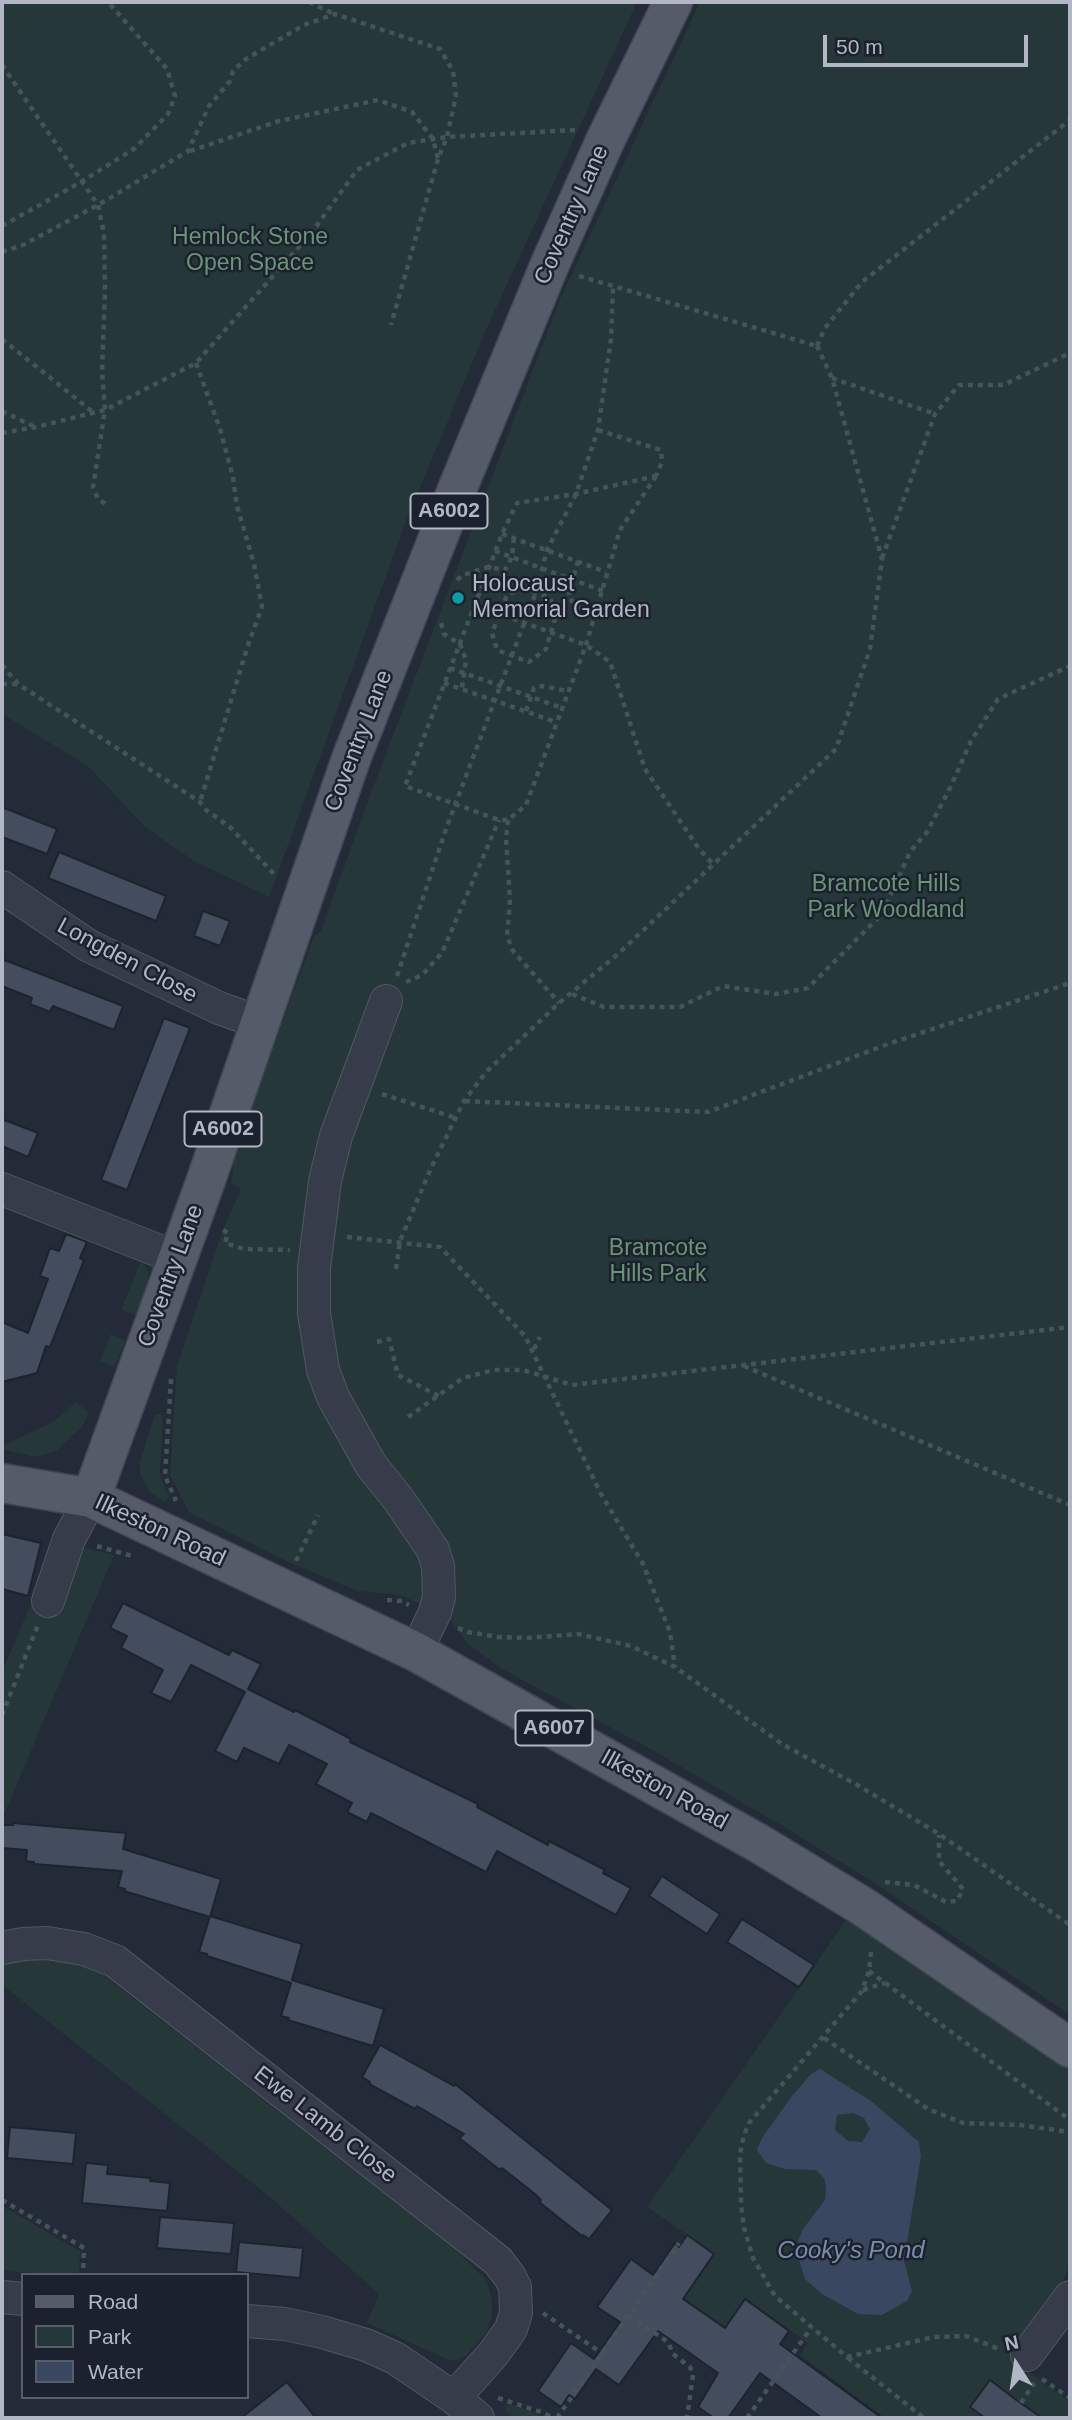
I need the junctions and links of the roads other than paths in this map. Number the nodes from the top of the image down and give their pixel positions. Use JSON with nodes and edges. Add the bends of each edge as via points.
{"nodes":[{"id":1,"x":673,"y":2,"type":"edge"},
{"id":2,"x":2,"y":887,"type":"edge"},
{"id":3,"x":389,"y":994,"type":"road end"},
{"id":4,"x":258,"y":1022,"type":"junction"},
{"id":5,"x":2,"y":1189,"type":"edge"},
{"id":6,"x":177,"y":1258,"type":"junction"},
{"id":7,"x":2,"y":1483,"type":"edge"},
{"id":8,"x":91,"y":1498,"type":"junction"},
{"id":9,"x":48,"y":1601,"type":"road end"},
{"id":10,"x":416,"y":1652,"type":"junction"},
{"id":11,"x":2,"y":1948,"type":"edge"},
{"id":12,"x":1070,"y":2048,"type":"edge"},
{"id":13,"x":2,"y":2297,"type":"edge"},
{"id":14,"x":1070,"y":2297,"type":"edge"},
{"id":15,"x":21,"y":2299,"type":"edge"},
{"id":16,"x":248,"y":2321,"type":"edge"},
{"id":17,"x":1018,"y":2354,"type":"road end"},
{"id":18,"x":457,"y":2393,"type":"junction"},
{"id":19,"x":478,"y":2418,"type":"edge"}],
"edges":[{"from":1,"to":4,"type":"main road","name":"Coventry Lane","number":"A6002","via":[[550,264],[356,746]]},
{"from":2,"to":4,"type":"street","name":"Longden Close","via":[[89,946]]},
{"from":3,"to":10,"type":"street","via":[[336,1136],[325,1181],[316,1243],[314,1313],[323,1370],[342,1415],[370,1465],[433,1550],[439,1597]]},
{"from":4,"to":6,"type":"main road","name":"Coventry Lane","number":"A6002"},
{"from":5,"to":6,"type":"street"},
{"from":6,"to":8,"type":"main road","name":"Coventry Lane","number":"A6002"},
{"from":7,"to":8,"type":"main road","name":"Ilkeston Road","number":"A6007"},
{"from":8,"to":9,"type":"street","via":[[69,1539]]},
{"from":8,"to":10,"type":"main road","name":"Ilkeston Road","number":"A6007"},
{"from":10,"to":12,"type":"main road","name":"Ilkeston Road","number":"A6007","via":[[869,1910]]},
{"from":11,"to":18,"type":"street","name":"Ewe Lamb Close","via":[[47,1943],[84,1949],[115,1961],[498,2261],[510,2277],[517,2301],[511,2329]]},
{"from":13,"to":15,"type":"street"},
{"from":14,"to":17,"type":"street"},
{"from":16,"to":18,"type":"street","via":[[285,2324],[366,2345]]},
{"from":18,"to":19,"type":"street"}]}
